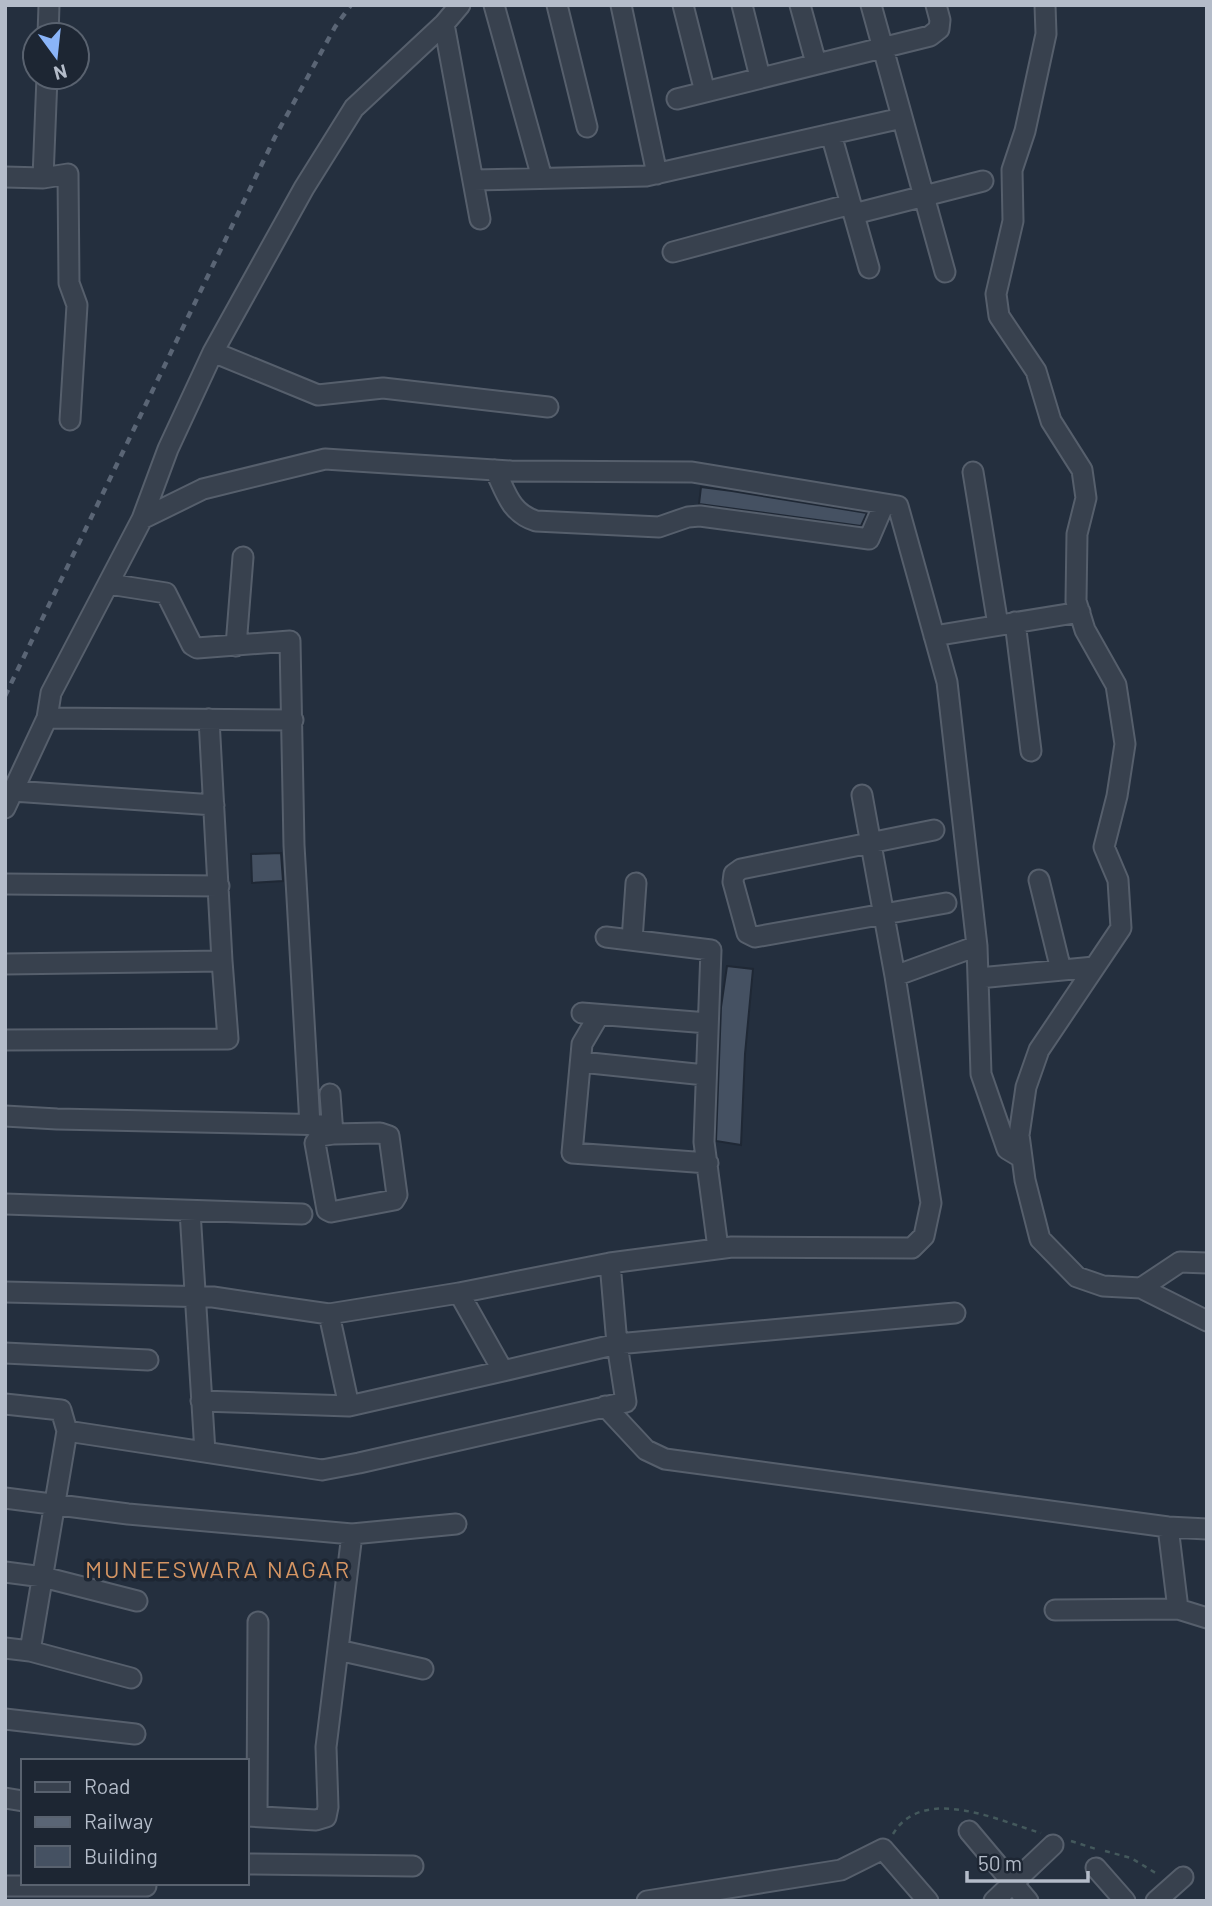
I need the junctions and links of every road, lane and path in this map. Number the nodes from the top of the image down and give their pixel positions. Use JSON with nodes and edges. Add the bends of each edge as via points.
{"nodes":[{"id":1,"x":460,"y":5,"type":"edge"},
{"id":2,"x":494,"y":5,"type":"edge"},
{"id":3,"x":557,"y":5,"type":"edge"},
{"id":4,"x":621,"y":5,"type":"edge"},
{"id":5,"x":683,"y":5,"type":"edge"},
{"id":6,"x":742,"y":5,"type":"edge"},
{"id":7,"x":800,"y":5,"type":"edge"},
{"id":8,"x":871,"y":5,"type":"edge"},
{"id":9,"x":936,"y":5,"type":"edge"},
{"id":10,"x":1045,"y":5,"type":"edge"},
{"id":11,"x":444,"y":24,"type":"junction"},
{"id":12,"x":882,"y":47,"type":"junction"},
{"id":13,"x":816,"y":64,"type":"junction"},
{"id":14,"x":760,"y":77,"type":"junction"},
{"id":15,"x":46,"y":91,"type":"edge"},
{"id":16,"x":705,"y":92,"type":"junction"},
{"id":17,"x":677,"y":99,"type":"dead end"},
{"id":18,"x":902,"y":118,"type":"junction"},
{"id":19,"x":587,"y":127,"type":"dead end"},
{"id":20,"x":831,"y":134,"type":"junction"},
{"id":21,"x":657,"y":174,"type":"junction"},
{"id":22,"x":5,"y":177,"type":"edge"},
{"id":23,"x":43,"y":178,"type":"junction"},
{"id":24,"x":542,"y":178,"type":"junction"},
{"id":25,"x":474,"y":180,"type":"junction"},
{"id":26,"x":983,"y":181,"type":"dead end"},
{"id":27,"x":924,"y":196,"type":"junction"},
{"id":28,"x":852,"y":209,"type":"junction"},
{"id":29,"x":480,"y":219,"type":"dead end"},
{"id":30,"x":673,"y":253,"type":"dead end"},
{"id":31,"x":869,"y":268,"type":"dead end"},
{"id":32,"x":945,"y":272,"type":"dead end"},
{"id":33,"x":213,"y":352,"type":"junction"},
{"id":34,"x":548,"y":407,"type":"dead end"},
{"id":35,"x":71,"y":420,"type":"dead end"},
{"id":36,"x":495,"y":470,"type":"junction"},
{"id":37,"x":973,"y":472,"type":"dead end"},
{"id":38,"x":884,"y":504,"type":"junction"},
{"id":39,"x":142,"y":519,"type":"junction"},
{"id":40,"x":243,"y":557,"type":"dead end"},
{"id":41,"x":109,"y":584,"type":"junction"},
{"id":42,"x":1080,"y":612,"type":"junction"},
{"id":43,"x":1007,"y":624,"type":"junction"},
{"id":44,"x":934,"y":636,"type":"junction"},
{"id":45,"x":236,"y":646,"type":"junction"},
{"id":46,"x":47,"y":718,"type":"junction"},
{"id":47,"x":209,"y":719,"type":"junction"},
{"id":48,"x":293,"y":720,"type":"junction"},
{"id":49,"x":1031,"y":751,"type":"dead end"},
{"id":50,"x":862,"y":795,"type":"dead end"},
{"id":51,"x":9,"y":800,"type":"edge"},
{"id":52,"x":214,"y":805,"type":"junction"},
{"id":53,"x":934,"y":830,"type":"dead end"},
{"id":54,"x":871,"y":843,"type":"junction"},
{"id":55,"x":1039,"y":880,"type":"dead end"},
{"id":56,"x":636,"y":883,"type":"dead end"},
{"id":57,"x":5,"y":884,"type":"edge"},
{"id":58,"x":219,"y":886,"type":"junction"},
{"id":59,"x":946,"y":902,"type":"dead end"},
{"id":60,"x":884,"y":915,"type":"junction"},
{"id":61,"x":606,"y":937,"type":"dead end"},
{"id":62,"x":632,"y":940,"type":"junction"},
{"id":63,"x":977,"y":946,"type":"junction"},
{"id":64,"x":222,"y":961,"type":"junction"},
{"id":65,"x":5,"y":964,"type":"edge"},
{"id":66,"x":1094,"y":967,"type":"junction"},
{"id":67,"x":1061,"y":970,"type":"junction"},
{"id":68,"x":895,"y":976,"type":"junction"},
{"id":69,"x":979,"y":978,"type":"junction"},
{"id":70,"x":708,"y":1023,"type":"junction"},
{"id":71,"x":5,"y":1040,"type":"edge"},
{"id":72,"x":582,"y":1062,"type":"junction"},
{"id":73,"x":705,"y":1075,"type":"junction"},
{"id":74,"x":330,"y":1094,"type":"dead end"},
{"id":75,"x":5,"y":1116,"type":"edge"},
{"id":76,"x":310,"y":1125,"type":"junction"},
{"id":77,"x":333,"y":1129,"type":"junction"},
{"id":78,"x":1022,"y":1158,"type":"junction"},
{"id":79,"x":708,"y":1163,"type":"junction"},
{"id":80,"x":5,"y":1204,"type":"edge"},
{"id":81,"x":190,"y":1211,"type":"junction"},
{"id":82,"x":302,"y":1214,"type":"dead end"},
{"id":83,"x":718,"y":1248,"type":"junction"},
{"id":84,"x":1207,"y":1263,"type":"edge"},
{"id":85,"x":610,"y":1264,"type":"junction"},
{"id":86,"x":1141,"y":1288,"type":"junction"},
{"id":87,"x":5,"y":1292,"type":"edge"},
{"id":88,"x":459,"y":1293,"type":"junction"},
{"id":89,"x":195,"y":1296,"type":"junction"},
{"id":90,"x":955,"y":1313,"type":"dead end"},
{"id":91,"x":329,"y":1314,"type":"junction"},
{"id":92,"x":1207,"y":1321,"type":"edge"},
{"id":93,"x":617,"y":1344,"type":"junction"},
{"id":94,"x":5,"y":1353,"type":"edge"},
{"id":95,"x":148,"y":1360,"type":"dead end"},
{"id":96,"x":503,"y":1371,"type":"junction"},
{"id":97,"x":201,"y":1401,"type":"junction"},
{"id":98,"x":5,"y":1404,"type":"edge"},
{"id":99,"x":349,"y":1406,"type":"junction"},
{"id":100,"x":605,"y":1406,"type":"junction"},
{"id":101,"x":68,"y":1431,"type":"junction"},
{"id":102,"x":205,"y":1452,"type":"junction"},
{"id":103,"x":5,"y":1498,"type":"edge"},
{"id":104,"x":55,"y":1505,"type":"junction"},
{"id":105,"x":456,"y":1524,"type":"dead end"},
{"id":106,"x":1168,"y":1527,"type":"junction"},
{"id":107,"x":1207,"y":1529,"type":"edge"},
{"id":108,"x":352,"y":1534,"type":"junction"},
{"id":109,"x":5,"y":1572,"type":"edge"},
{"id":110,"x":43,"y":1577,"type":"junction"},
{"id":111,"x":137,"y":1601,"type":"dead end"},
{"id":112,"x":1178,"y":1609,"type":"junction"},
{"id":113,"x":1055,"y":1610,"type":"dead end"},
{"id":114,"x":1207,"y":1618,"type":"edge"},
{"id":115,"x":258,"y":1622,"type":"dead end"},
{"id":116,"x":5,"y":1648,"type":"edge"},
{"id":117,"x":338,"y":1650,"type":"junction"},
{"id":118,"x":30,"y":1651,"type":"junction"},
{"id":119,"x":423,"y":1669,"type":"dead end"},
{"id":120,"x":131,"y":1678,"type":"dead end"},
{"id":121,"x":5,"y":1719,"type":"edge"},
{"id":122,"x":135,"y":1734,"type":"dead end"},
{"id":123,"x":252,"y":1816,"type":"edge"},
{"id":124,"x":969,"y":1831,"type":"dead end"},
{"id":125,"x":1057,"y":1840,"type":"junction"},
{"id":126,"x":883,"y":1849,"type":"junction"},
{"id":127,"x":248,"y":1864,"type":"edge"},
{"id":128,"x":413,"y":1866,"type":"dead end"},
{"id":129,"x":1096,"y":1868,"type":"dead end"},
{"id":130,"x":1184,"y":1877,"type":"joint"},
{"id":131,"x":1013,"y":1883,"type":"junction"},
{"id":132,"x":5,"y":1886,"type":"edge"},
{"id":133,"x":146,"y":1886,"type":"dead end"},
{"id":134,"x":647,"y":1901,"type":"edge"},
{"id":135,"x":928,"y":1901,"type":"edge"},
{"id":136,"x":994,"y":1901,"type":"edge"},
{"id":137,"x":1028,"y":1901,"type":"edge"},
{"id":138,"x":1125,"y":1901,"type":"edge"},
{"id":139,"x":1156,"y":1901,"type":"edge"}],
"edges":[{"from":1,"to":11,"type":"street"},
{"from":2,"to":24,"type":"street"},
{"from":3,"to":19,"type":"street"},
{"from":4,"to":21,"type":"street"},
{"from":5,"to":16,"type":"street"},
{"from":6,"to":14,"type":"street"},
{"from":7,"to":13,"type":"street"},
{"from":8,"to":12,"type":"street"},
{"from":9,"to":12,"type":"street","via":[[940,20],[936,33]]},
{"from":10,"to":42,"type":"street","via":[[1046,34],[1012,170],[1013,221],[996,294],[999,316],[1035,371],[1051,421],[1082,470],[1086,498],[1077,534],[1076,601]]},
{"from":11,"to":25,"type":"street"},
{"from":11,"to":33,"type":"street","via":[[354,108]]},
{"from":12,"to":13,"type":"street"},
{"from":12,"to":18,"type":"street"},
{"from":13,"to":14,"type":"street"},
{"from":14,"to":16,"type":"street"},
{"from":15,"to":23,"type":"street"},
{"from":16,"to":17,"type":"street"},
{"from":18,"to":20,"type":"street"},
{"from":18,"to":27,"type":"street"},
{"from":20,"to":21,"type":"street"},
{"from":20,"to":28,"type":"street"},
{"from":21,"to":24,"type":"street"},
{"from":22,"to":23,"type":"street"},
{"from":23,"to":35,"type":"street","via":[[68,174],[69,283],[77,305]]},
{"from":24,"to":25,"type":"street"},
{"from":25,"to":29,"type":"street"},
{"from":26,"to":27,"type":"street"},
{"from":27,"to":28,"type":"street"},
{"from":27,"to":32,"type":"street"},
{"from":28,"to":30,"type":"street"},
{"from":28,"to":31,"type":"street"},
{"from":33,"to":34,"type":"street","via":[[318,395],[383,388]]},
{"from":33,"to":39,"type":"street"},
{"from":36,"to":38,"type":"street","via":[[692,472]]},
{"from":36,"to":38,"type":"street","via":[[516,511],[536,521],[659,527],[694,516],[869,539]]},
{"from":36,"to":39,"type":"street","via":[[325,458],[202,489]]},
{"from":37,"to":43,"type":"street"},
{"from":38,"to":44,"type":"street","via":[[898,506]]},
{"from":39,"to":41,"type":"street"},
{"from":40,"to":45,"type":"street"},
{"from":41,"to":45,"type":"street","via":[[166,593],[197,648]]},
{"from":41,"to":46,"type":"street","via":[[51,693]]},
{"from":42,"to":43,"type":"street"},
{"from":42,"to":66,"type":"street","via":[[1116,685],[1125,744],[1104,847],[1118,880],[1121,928]]},
{"from":43,"to":44,"type":"street"},
{"from":43,"to":49,"type":"street"},
{"from":44,"to":63,"type":"street","via":[[947,682]]},
{"from":45,"to":48,"type":"street","via":[[290,641]]},
{"from":46,"to":47,"type":"street"},
{"from":46,"to":51,"type":"street"},
{"from":47,"to":48,"type":"street"},
{"from":47,"to":52,"type":"street"},
{"from":48,"to":76,"type":"street","via":[[294,845]]},
{"from":50,"to":54,"type":"street"},
{"from":51,"to":52,"type":"street"},
{"from":52,"to":58,"type":"street"},
{"from":53,"to":54,"type":"street"},
{"from":54,"to":60,"type":"street"},
{"from":54,"to":60,"type":"street","via":[[741,869],[733,882],[752,937]]},
{"from":55,"to":67,"type":"street"},
{"from":56,"to":62,"type":"street"},
{"from":57,"to":58,"type":"street"},
{"from":58,"to":64,"type":"street"},
{"from":59,"to":60,"type":"street"},
{"from":60,"to":68,"type":"street"},
{"from":61,"to":62,"type":"street"},
{"from":62,"to":70,"type":"street","via":[[711,950]]},
{"from":63,"to":68,"type":"street"},
{"from":63,"to":69,"type":"street"},
{"from":64,"to":65,"type":"street"},
{"from":64,"to":71,"type":"street","via":[[228,1039]]},
{"from":66,"to":67,"type":"street"},
{"from":66,"to":78,"type":"street","via":[[1039,1050],[1026,1087],[1019,1135]]},
{"from":67,"to":69,"type":"street"},
{"from":68,"to":83,"type":"street","via":[[931,1203],[924,1236],[912,1248]]},
{"from":69,"to":78,"type":"street","via":[[981,1073],[1007,1149]]},
{"from":70,"to":72,"type":"street","via":[[591,1014]]},
{"from":70,"to":73,"type":"street"},
{"from":72,"to":73,"type":"street"},
{"from":72,"to":79,"type":"street","via":[[572,1153]]},
{"from":73,"to":79,"type":"street"},
{"from":74,"to":77,"type":"street"},
{"from":75,"to":76,"type":"street"},
{"from":76,"to":77,"type":"street"},
{"from":77,"to":77,"type":"street","via":[[315,1143],[328,1211],[394,1200],[389,1136]]},
{"from":78,"to":86,"type":"street","via":[[1040,1239],[1077,1276],[1103,1286]]},
{"from":79,"to":83,"type":"street"},
{"from":80,"to":81,"type":"street"},
{"from":81,"to":82,"type":"street"},
{"from":81,"to":89,"type":"street"},
{"from":83,"to":85,"type":"street"},
{"from":84,"to":86,"type":"street","via":[[1180,1262]]},
{"from":85,"to":88,"type":"street"},
{"from":85,"to":93,"type":"street"},
{"from":86,"to":92,"type":"street"},
{"from":87,"to":89,"type":"street"},
{"from":88,"to":91,"type":"street"},
{"from":88,"to":96,"type":"street"},
{"from":89,"to":91,"type":"street"},
{"from":89,"to":97,"type":"street"},
{"from":90,"to":93,"type":"street"},
{"from":91,"to":99,"type":"street"},
{"from":93,"to":96,"type":"street"},
{"from":93,"to":100,"type":"street","via":[[625,1402]]},
{"from":94,"to":95,"type":"street"},
{"from":96,"to":99,"type":"street"},
{"from":97,"to":99,"type":"street"},
{"from":97,"to":102,"type":"street"},
{"from":98,"to":101,"type":"street","via":[[61,1410]]},
{"from":100,"to":102,"type":"street","via":[[322,1469]]},
{"from":100,"to":106,"type":"street","via":[[646,1450],[665,1459]]},
{"from":101,"to":102,"type":"street"},
{"from":101,"to":104,"type":"street"},
{"from":103,"to":104,"type":"street"},
{"from":104,"to":108,"type":"street"},
{"from":104,"to":110,"type":"street"},
{"from":105,"to":108,"type":"street"},
{"from":106,"to":107,"type":"street"},
{"from":106,"to":112,"type":"street"},
{"from":108,"to":117,"type":"street"},
{"from":109,"to":110,"type":"street"},
{"from":110,"to":111,"type":"street"},
{"from":110,"to":118,"type":"street"},
{"from":112,"to":113,"type":"street"},
{"from":112,"to":114,"type":"street"},
{"from":115,"to":123,"type":"street"},
{"from":116,"to":118,"type":"street"},
{"from":117,"to":119,"type":"street"},
{"from":117,"to":123,"type":"street","via":[[326,1747],[326,1817]]},
{"from":118,"to":120,"type":"street"},
{"from":121,"to":122,"type":"street"},
{"from":124,"to":131,"type":"street"},
{"from":125,"to":126,"type":"path","via":[[942,1807],[918,1812],[898,1825]]},
{"from":125,"to":130,"type":"path","via":[[1131,1858],[1163,1876]]},
{"from":125,"to":131,"type":"street"},
{"from":126,"to":134,"type":"street","via":[[841,1870]]},
{"from":126,"to":135,"type":"street"},
{"from":127,"to":128,"type":"street"},
{"from":129,"to":138,"type":"street"},
{"from":130,"to":139,"type":"street"},
{"from":131,"to":136,"type":"street"},
{"from":131,"to":137,"type":"street"},
{"from":132,"to":133,"type":"street"}]}
